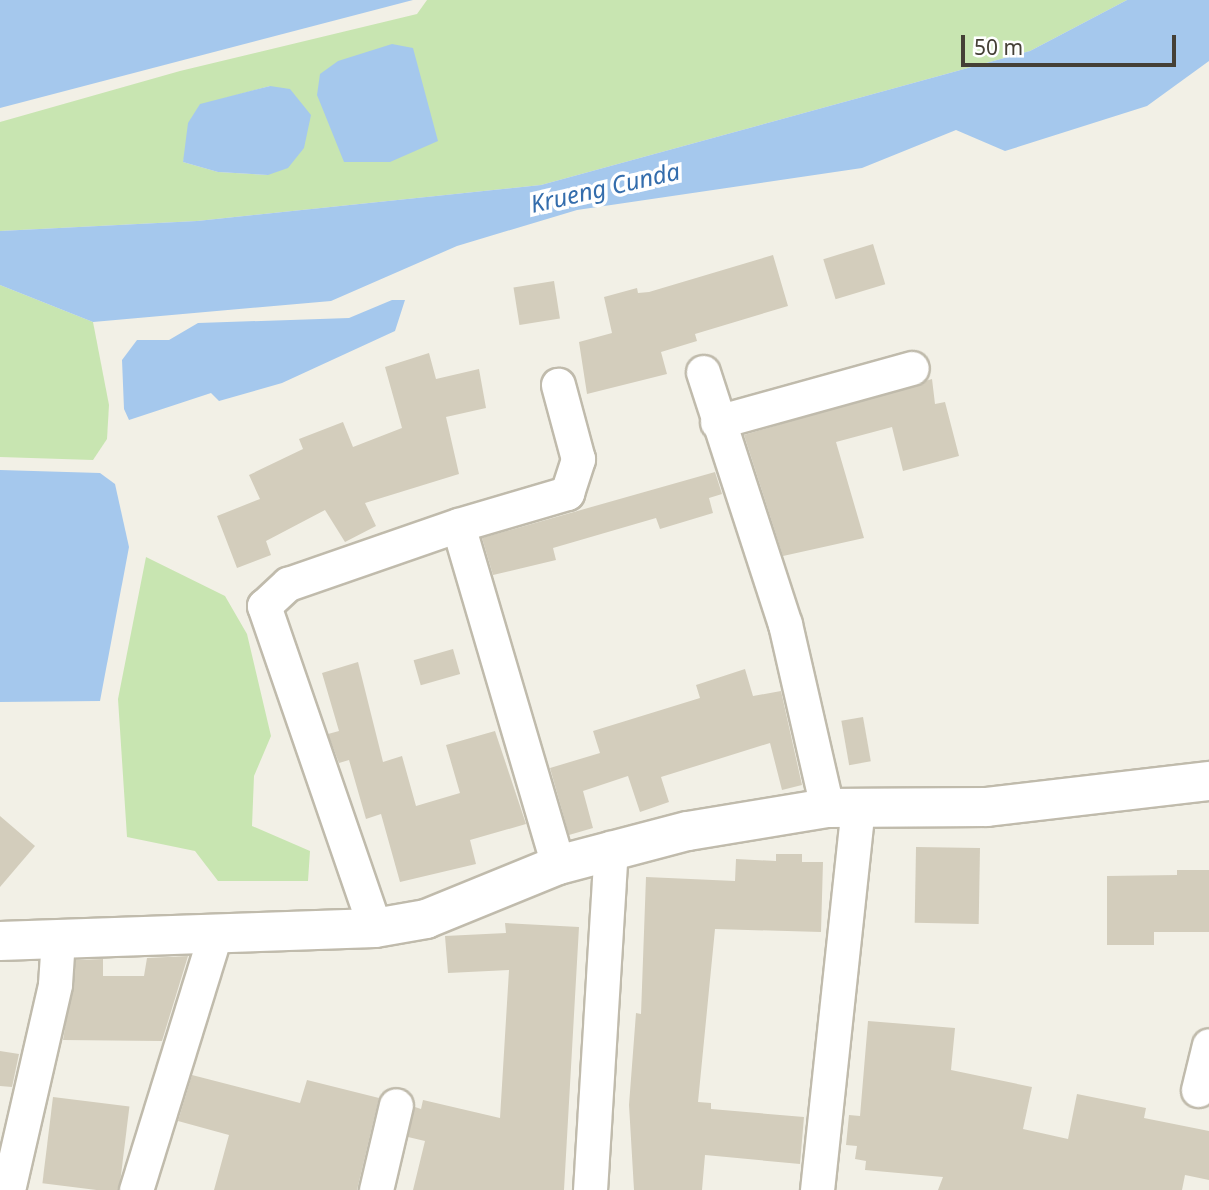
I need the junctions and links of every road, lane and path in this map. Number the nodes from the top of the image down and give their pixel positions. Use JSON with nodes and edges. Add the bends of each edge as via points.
{"nodes":[{"id":1,"x":912,"y":368,"type":"dead end"},
{"id":2,"x":703,"y":372,"type":"dead end"},
{"id":3,"x":558,"y":385,"type":"dead end"},
{"id":4,"x":717,"y":422,"type":"junction"},
{"id":5,"x":458,"y":526,"type":"junction"},
{"id":6,"x":1209,"y":781,"type":"edge"},
{"id":7,"x":842,"y":807,"type":"junction"},
{"id":8,"x":611,"y":848,"type":"junction"},
{"id":9,"x":558,"y":865,"type":"junction"},
{"id":10,"x":375,"y":928,"type":"junction"},
{"id":11,"x":215,"y":935,"type":"junction"},
{"id":12,"x":58,"y":939,"type":"junction"},
{"id":13,"x":0,"y":941,"type":"edge"},
{"id":14,"x":1209,"y":1045,"type":"edge"},
{"id":15,"x":1198,"y":1090,"type":"dead end"},
{"id":16,"x":396,"y":1105,"type":"dead end"},
{"id":17,"x":8,"y":1190,"type":"edge"},
{"id":18,"x":136,"y":1190,"type":"edge"},
{"id":19,"x":376,"y":1190,"type":"edge"},
{"id":20,"x":590,"y":1190,"type":"edge"},
{"id":21,"x":820,"y":1190,"type":"edge"}],
"edges":[{"from":1,"to":4,"type":"street"},
{"from":2,"to":4,"type":"street"},
{"from":3,"to":5,"type":"street","via":[[578,459],[566,492]]},
{"from":4,"to":7,"type":"street"},
{"from":5,"to":9,"type":"street"},
{"from":5,"to":10,"type":"street","via":[[288,584],[264,606]]},
{"from":6,"to":7,"type":"street","via":[[987,807]]},
{"from":7,"to":8,"type":"street"},
{"from":7,"to":21,"type":"street"},
{"from":8,"to":9,"type":"street"},
{"from":8,"to":20,"type":"street"},
{"from":9,"to":10,"type":"street","via":[[426,919]]},
{"from":10,"to":11,"type":"street"},
{"from":11,"to":12,"type":"street"},
{"from":11,"to":18,"type":"street"},
{"from":12,"to":13,"type":"street"},
{"from":12,"to":17,"type":"street","via":[[55,984]]},
{"from":14,"to":15,"type":"street"},
{"from":16,"to":19,"type":"street"}]}
